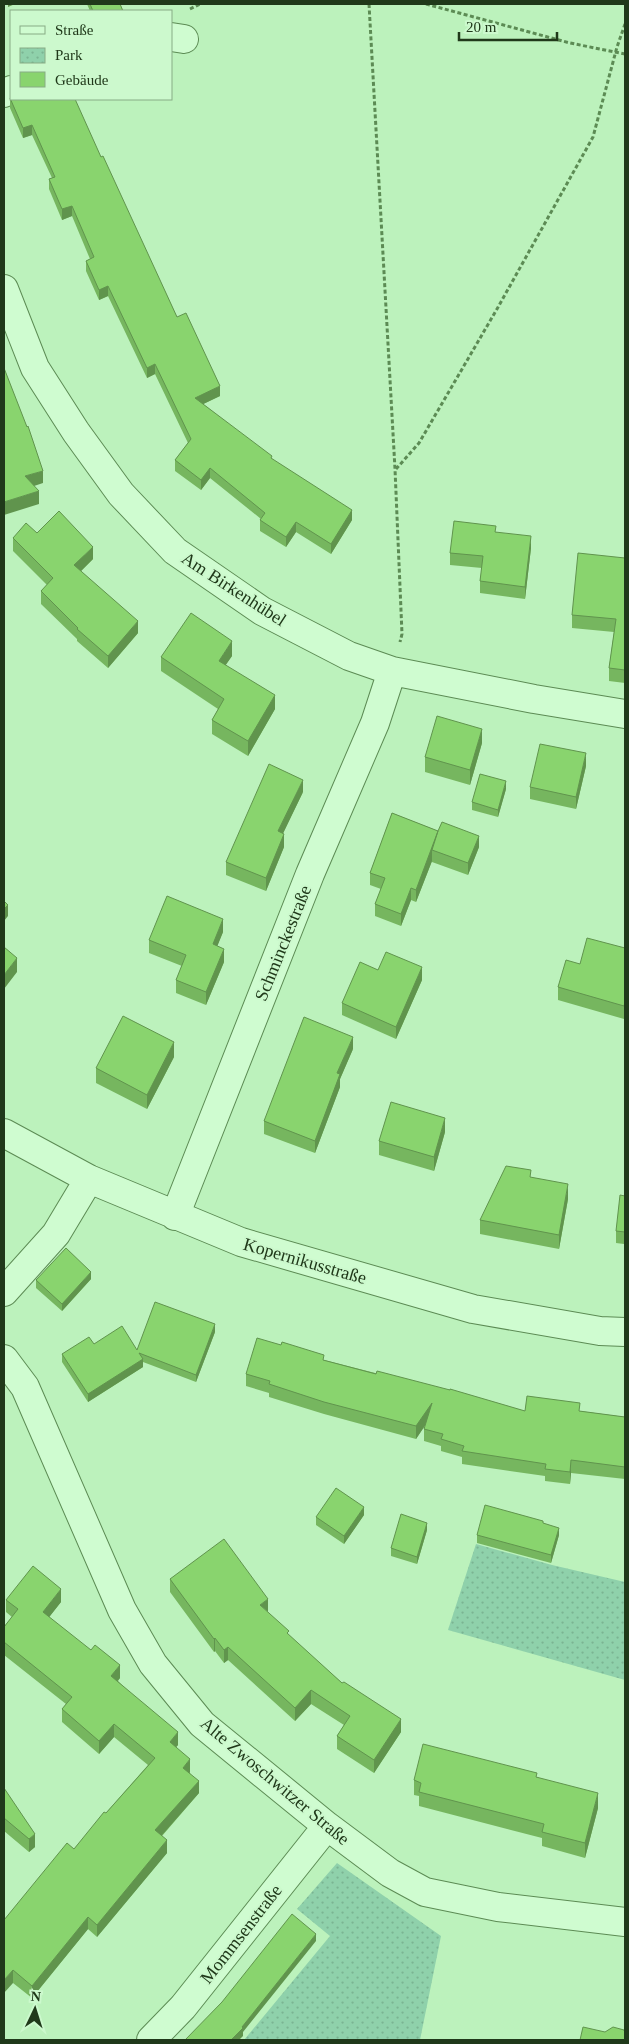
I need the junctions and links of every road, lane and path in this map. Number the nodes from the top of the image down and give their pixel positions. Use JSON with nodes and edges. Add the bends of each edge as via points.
{"nodes":[{"id":1,"x":369,"y":4,"type":"edge"},
{"id":2,"x":426,"y":4,"type":"edge"},
{"id":3,"x":625,"y":24,"type":"edge"},
{"id":4,"x":615,"y":52,"type":"junction"},
{"id":5,"x":625,"y":54,"type":"edge"},
{"id":6,"x":4,"y":289,"type":"edge"},
{"id":7,"x":395,"y":469,"type":"junction"},
{"id":8,"x":392,"y":671,"type":"junction"},
{"id":9,"x":625,"y":714,"type":"edge"},
{"id":10,"x":4,"y":1133,"type":"edge"},
{"id":11,"x":89,"y":1179,"type":"junction"},
{"id":12,"x":175,"y":1216,"type":"junction"},
{"id":13,"x":4,"y":1292,"type":"edge"},
{"id":14,"x":625,"y":1332,"type":"edge"},
{"id":15,"x":4,"y":1359,"type":"edge"},
{"id":16,"x":327,"y":1826,"type":"junction"},
{"id":17,"x":625,"y":1922,"type":"edge"},
{"id":18,"x":152,"y":2040,"type":"edge"}],
"edges":[{"from":1,"to":7,"type":"path"},
{"from":2,"to":4,"type":"path"},
{"from":3,"to":4,"type":"path"},
{"from":4,"to":5,"type":"path"},
{"from":4,"to":7,"type":"path","via":[[593,137],[424,435]]},
{"from":6,"to":8,"type":"street","name":"Am Birkenhübel","via":[[35,368],[76,432],[121,494],[175,550],[262,611],[349,656]]},
{"from":7,"to":8,"type":"path","via":[[402,634]]},
{"from":8,"to":9,"type":"street","name":"Am Birkenhübel"},
{"from":8,"to":12,"type":"street","name":"Schminckestraße","via":[[375,723],[310,874]]},
{"from":10,"to":11,"type":"street","name":"Kopernikusstraße"},
{"from":11,"to":12,"type":"street","name":"Kopernikusstraße"},
{"from":11,"to":13,"type":"street","via":[[56,1234]]},
{"from":12,"to":14,"type":"street","name":"Kopernikusstraße","via":[[241,1242],[473,1309],[600,1331]]},
{"from":15,"to":16,"type":"street","name":"Alte Zwoschwitzer Straße","via":[[25,1387],[122,1610],[153,1664],[202,1724]]},
{"from":16,"to":17,"type":"street","name":"Alte Zwoschwitzer Straße","via":[[390,1873],[425,1892],[498,1907]]},
{"from":16,"to":18,"type":"street","name":"Mommsenstraße","via":[[183,2007]]}]}
